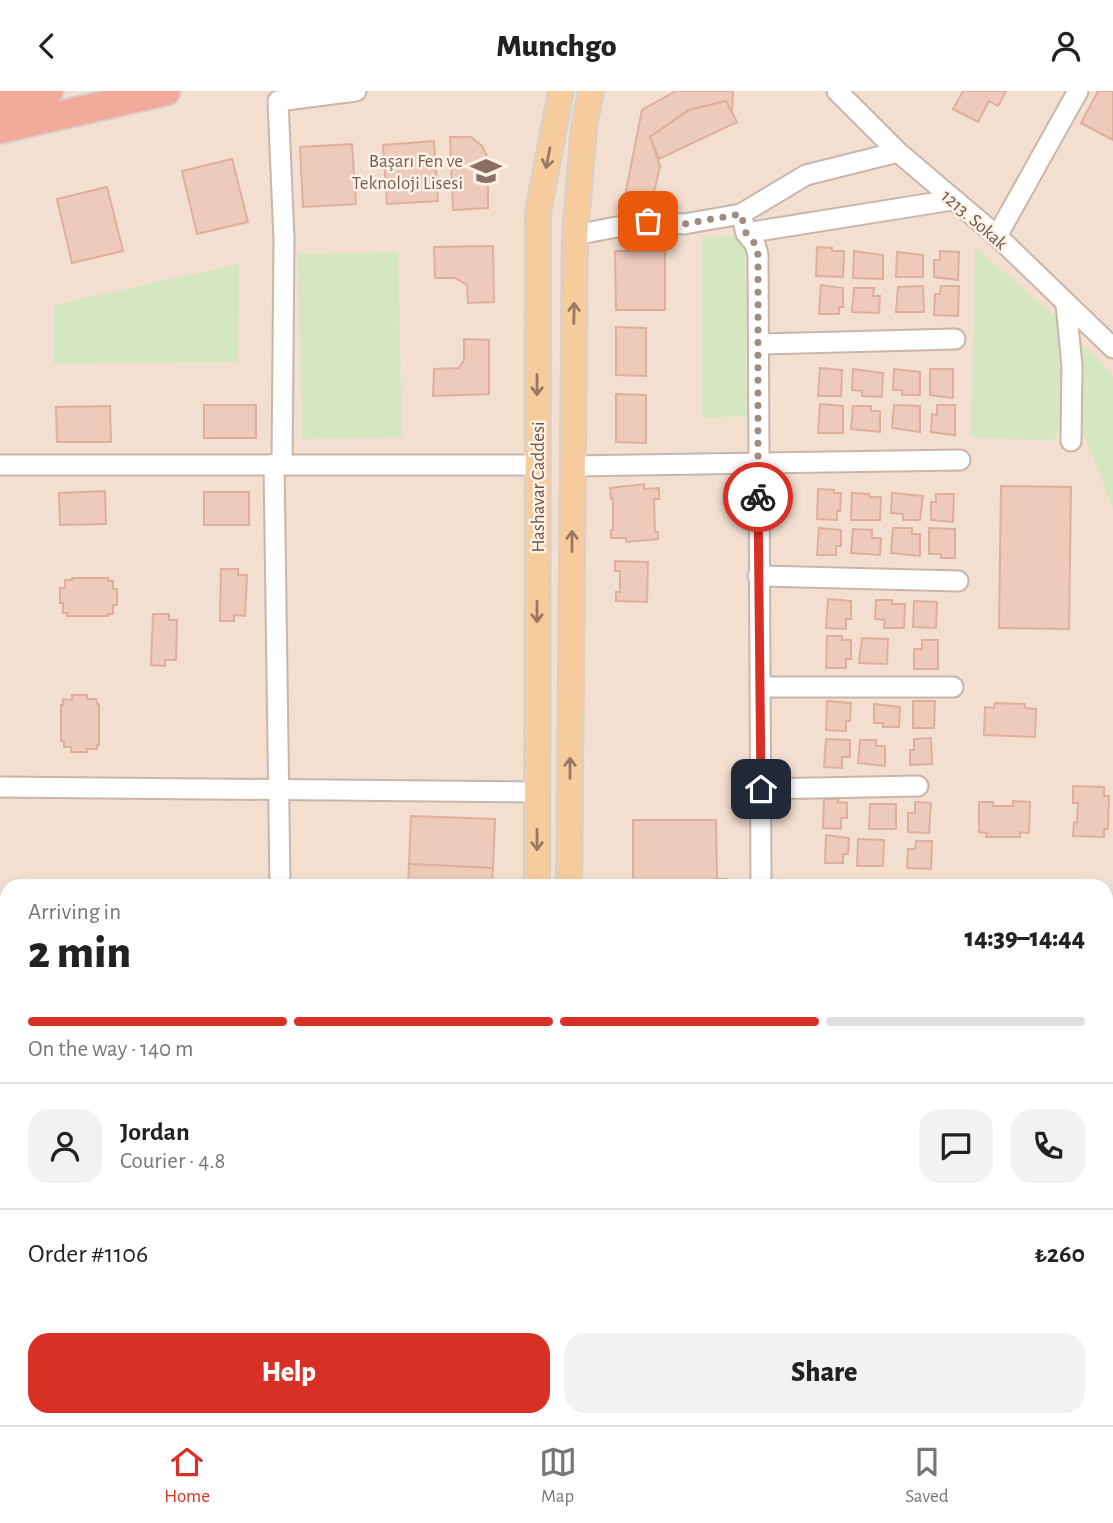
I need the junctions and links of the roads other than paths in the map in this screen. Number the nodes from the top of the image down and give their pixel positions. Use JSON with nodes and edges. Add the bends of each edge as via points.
{"nodes":[{"id":1,"x":49,"y":91,"type":"edge"},
{"id":2,"x":166,"y":91,"type":"edge"},
{"id":3,"x":356,"y":91,"type":"edge"},
{"id":4,"x":561,"y":91,"type":"edge"},
{"id":5,"x":591,"y":91,"type":"edge"},
{"id":6,"x":837,"y":91,"type":"edge"},
{"id":7,"x":1078,"y":91,"type":"edge"},
{"id":8,"x":0,"y":102,"type":"edge"},
{"id":9,"x":103,"y":106,"type":"junction"},
{"id":10,"x":0,"y":129,"type":"edge"},
{"id":11,"x":0,"y":145,"type":"edge"},
{"id":12,"x":898,"y":152,"type":"junction"},
{"id":13,"x":952,"y":200,"type":"junction"},
{"id":14,"x":744,"y":224,"type":"junction"},
{"id":15,"x":575,"y":235,"type":"junction"},
{"id":16,"x":997,"y":236,"type":"junction"},
{"id":17,"x":1066,"y":304,"type":"junction"},
{"id":18,"x":955,"y":339,"type":"dead end"},
{"id":19,"x":759,"y":344,"type":"junction"},
{"id":20,"x":1113,"y":348,"type":"edge"},
{"id":21,"x":1071,"y":442,"type":"dead end"},
{"id":22,"x":960,"y":460,"type":"dead end"},
{"id":23,"x":278,"y":464,"type":"junction"},
{"id":24,"x":758,"y":464,"type":"junction"},
{"id":25,"x":0,"y":465,"type":"edge"},
{"id":26,"x":537,"y":465,"type":"junction"},
{"id":27,"x":572,"y":466,"type":"junction"},
{"id":28,"x":758,"y":576,"type":"junction"},
{"id":29,"x":958,"y":581,"type":"dead end"},
{"id":30,"x":760,"y":687,"type":"junction"},
{"id":31,"x":953,"y":687,"type":"dead end"},
{"id":32,"x":918,"y":786,"type":"dead end"},
{"id":33,"x":0,"y":787,"type":"edge"},
{"id":34,"x":278,"y":789,"type":"junction"},
{"id":35,"x":761,"y":789,"type":"junction"},
{"id":36,"x":537,"y":792,"type":"junction"},
{"id":37,"x":280,"y":879,"type":"edge"},
{"id":38,"x":537,"y":879,"type":"edge"},
{"id":39,"x":569,"y":879,"type":"edge"},
{"id":40,"x":761,"y":879,"type":"edge"}],
"edges":[{"from":1,"to":8,"type":"highway"},
{"from":2,"to":9,"type":"highway"},
{"from":3,"to":23,"type":"street","via":[[278,101],[284,239]]},
{"from":4,"to":26,"type":"main road","name":"Hashavar Caddesi","one_way":true,"via":[[538,212]]},
{"from":5,"to":15,"type":"main road"},
{"from":6,"to":12,"type":"street","name":"1213. Sokak"},
{"from":7,"to":16,"type":"street"},
{"from":9,"to":10,"type":"highway"},
{"from":9,"to":11,"type":"highway","via":[[46,134]]},
{"from":12,"to":13,"type":"street","name":"1213. Sokak"},
{"from":12,"to":14,"type":"street","via":[[806,174]]},
{"from":13,"to":14,"type":"street"},
{"from":13,"to":16,"type":"street","name":"1213. Sokak"},
{"from":14,"to":15,"type":"street","via":[[648,221]]},
{"from":14,"to":19,"type":"street","via":[[758,255]]},
{"from":27,"to":15,"type":"main road","one_way":true},
{"from":16,"to":17,"type":"street","name":"1213. Sokak"},
{"from":17,"to":20,"type":"street","name":"1213. Sokak"},
{"from":17,"to":21,"type":"street","via":[[1072,366]]},
{"from":18,"to":19,"type":"street"},
{"from":19,"to":24,"type":"street"},
{"from":22,"to":24,"type":"street"},
{"from":23,"to":25,"type":"street"},
{"from":23,"to":26,"type":"street"},
{"from":23,"to":34,"type":"street"},
{"from":24,"to":27,"type":"street"},
{"from":24,"to":28,"type":"street"},
{"from":26,"to":36,"type":"main road","name":"Hashavar Caddesi","one_way":true},
{"from":39,"to":27,"type":"main road","one_way":true},
{"from":28,"to":29,"type":"street"},
{"from":28,"to":30,"type":"street"},
{"from":30,"to":31,"type":"street"},
{"from":30,"to":35,"type":"street"},
{"from":32,"to":35,"type":"street"},
{"from":33,"to":34,"type":"street"},
{"from":34,"to":36,"type":"street"},
{"from":34,"to":37,"type":"street"},
{"from":35,"to":40,"type":"street"},
{"from":36,"to":38,"type":"main road","name":"Hashavar Caddesi","one_way":true}]}
